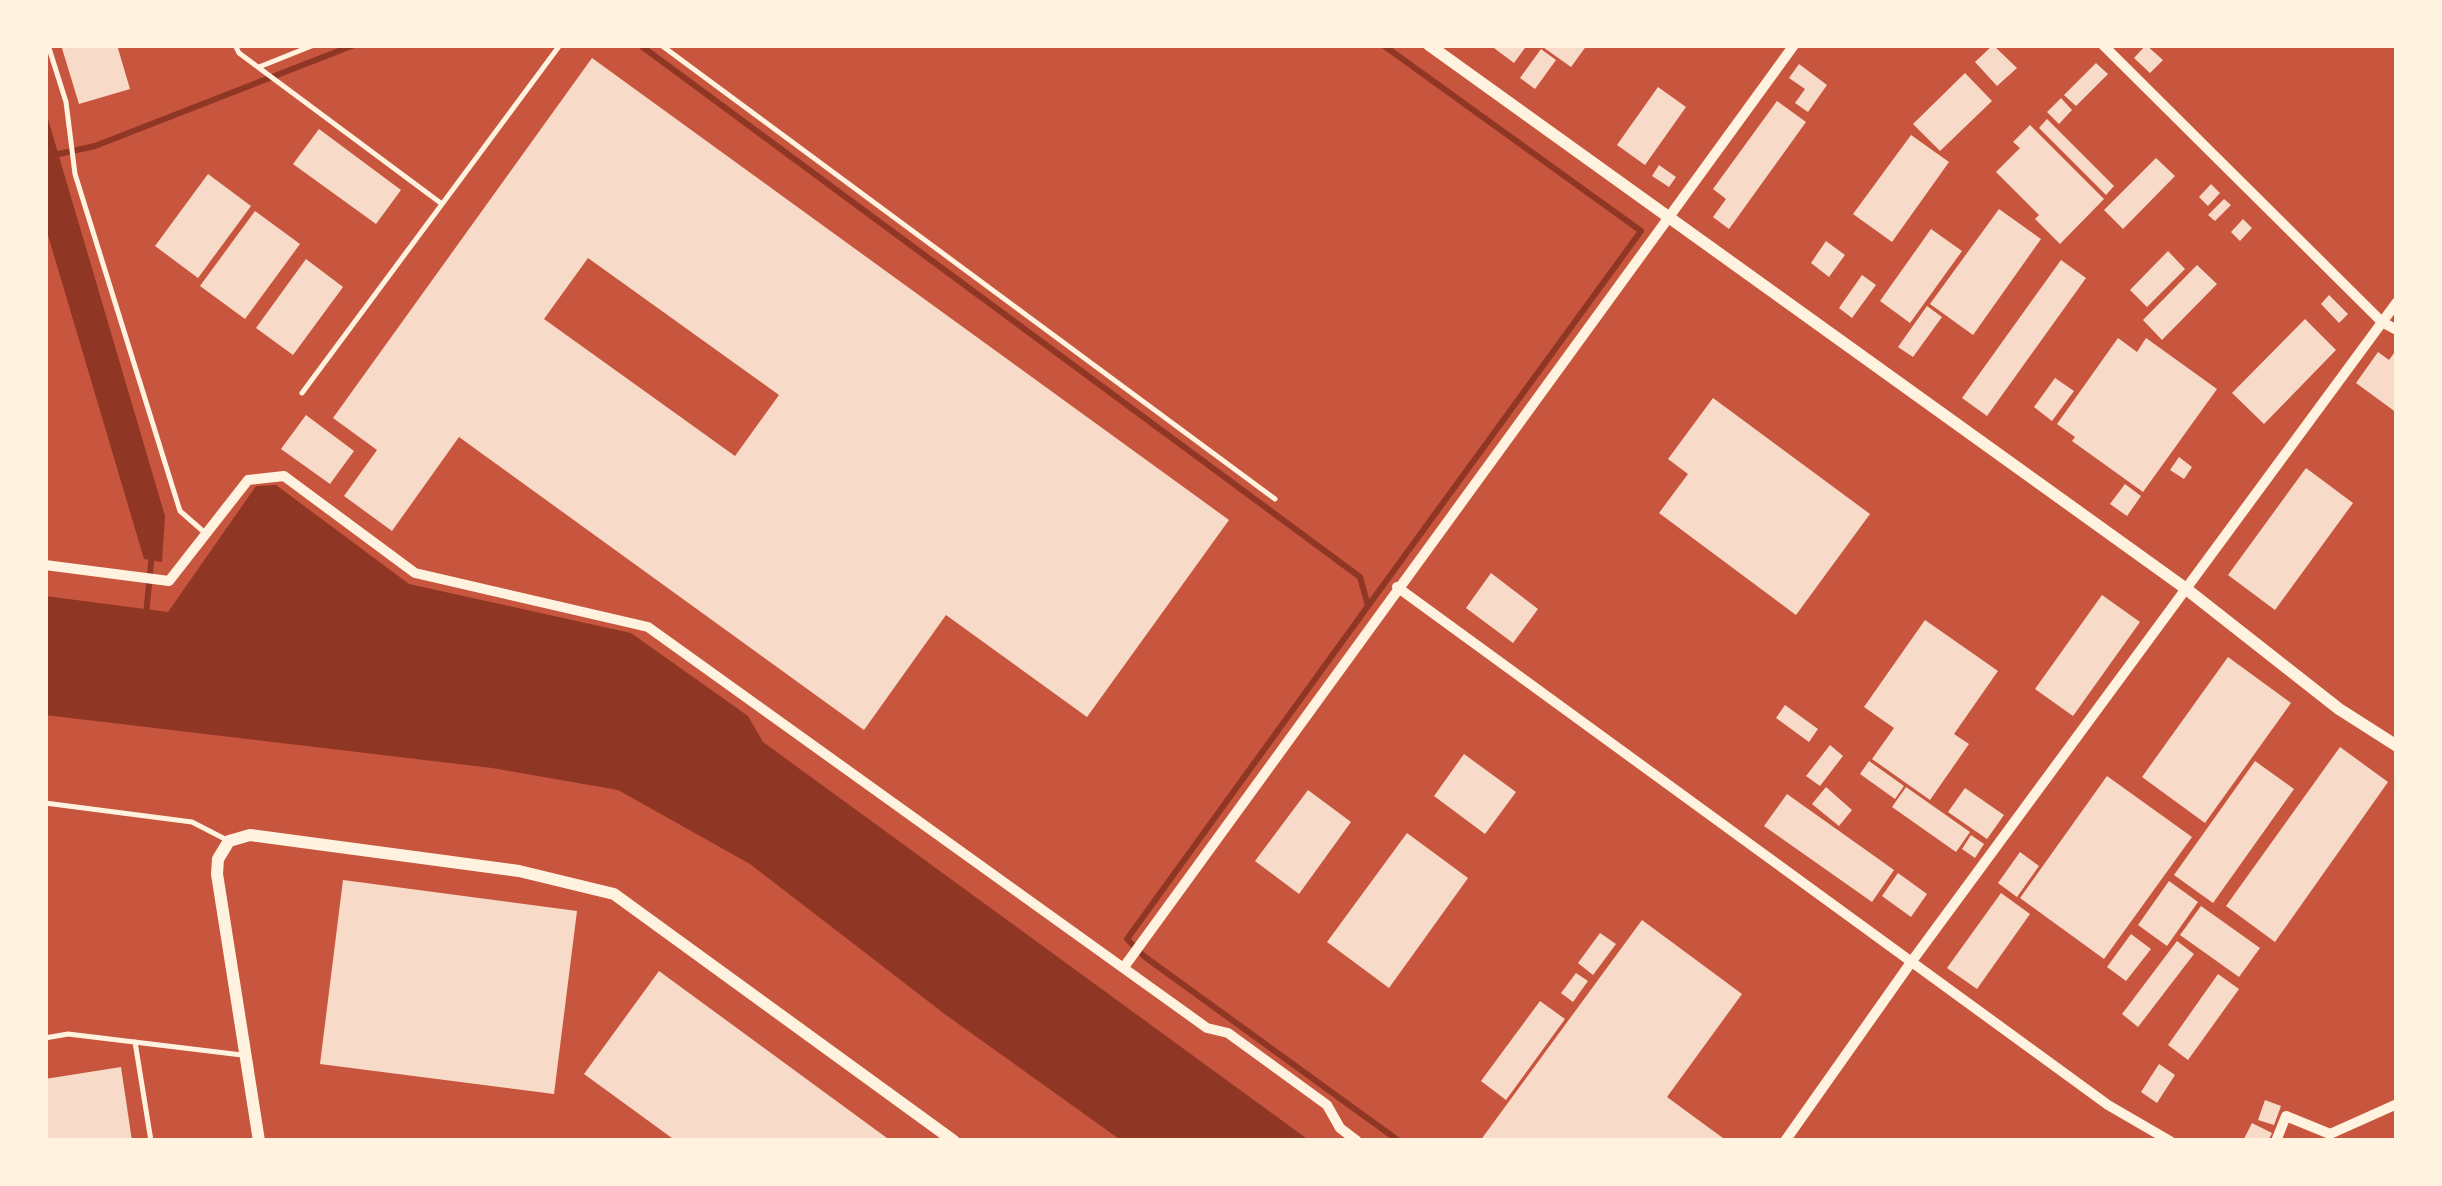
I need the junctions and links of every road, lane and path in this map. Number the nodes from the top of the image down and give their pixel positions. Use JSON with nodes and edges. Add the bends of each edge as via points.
{"nodes":[{"id":1,"x":48,"y":45,"type":"edge"},
{"id":2,"x":235,"y":45,"type":"edge"},
{"id":3,"x":314,"y":45,"type":"edge"},
{"id":4,"x":560,"y":45,"type":"edge"},
{"id":5,"x":661,"y":45,"type":"edge"},
{"id":6,"x":1429,"y":45,"type":"edge"},
{"id":7,"x":1794,"y":45,"type":"edge"},
{"id":8,"x":2103,"y":45,"type":"edge"},
{"id":9,"x":259,"y":67,"type":"junction"},
{"id":10,"x":442,"y":204,"type":"junction"},
{"id":11,"x":1670,"y":218,"type":"junction"},
{"id":12,"x":2397,"y":302,"type":"edge"},
{"id":13,"x":2382,"y":322,"type":"junction"},
{"id":14,"x":2397,"y":330,"type":"edge"},
{"id":15,"x":302,"y":393,"type":"dead end"},
{"id":16,"x":1274,"y":499,"type":"dead end"},
{"id":17,"x":206,"y":534,"type":"junction"},
{"id":18,"x":45,"y":565,"type":"edge"},
{"id":19,"x":1397,"y":587,"type":"junction"},
{"id":20,"x":2185,"y":588,"type":"junction"},
{"id":21,"x":2397,"y":746,"type":"edge"},
{"id":22,"x":45,"y":803,"type":"edge"},
{"id":23,"x":229,"y":841,"type":"junction"},
{"id":24,"x":1912,"y":961,"type":"junction"},
{"id":25,"x":1124,"y":968,"type":"junction"},
{"id":26,"x":45,"y":1038,"type":"edge"},
{"id":27,"x":135,"y":1042,"type":"junction"},
{"id":28,"x":245,"y":1055,"type":"junction"},
{"id":29,"x":2397,"y":1104,"type":"edge"},
{"id":30,"x":151,"y":1141,"type":"edge"},
{"id":31,"x":259,"y":1141,"type":"edge"},
{"id":32,"x":954,"y":1141,"type":"edge"},
{"id":33,"x":1357,"y":1141,"type":"edge"},
{"id":34,"x":1785,"y":1141,"type":"edge"},
{"id":35,"x":2170,"y":1141,"type":"edge"},
{"id":36,"x":2276,"y":1141,"type":"edge"}],
"edges":[{"from":1,"to":17,"type":"lane","via":[[66,102],[75,174],[180,511]]},
{"from":2,"to":9,"type":"lane"},
{"from":3,"to":9,"type":"lane"},
{"from":4,"to":10,"type":"lane"},
{"from":5,"to":16,"type":"lane"},
{"from":6,"to":11,"type":"street"},
{"from":7,"to":11,"type":"street"},
{"from":8,"to":13,"type":"street"},
{"from":9,"to":10,"type":"lane"},
{"from":10,"to":15,"type":"lane"},
{"from":11,"to":19,"type":"street"},
{"from":11,"to":20,"type":"street"},
{"from":12,"to":13,"type":"street"},
{"from":13,"to":14,"type":"street"},
{"from":13,"to":20,"type":"street"},
{"from":17,"to":18,"type":"street","via":[[169,581]]},
{"from":17,"to":25,"type":"street","via":[[248,480],[284,476],[415,574],[648,627]]},
{"from":19,"to":24,"type":"street"},
{"from":19,"to":25,"type":"street"},
{"from":20,"to":21,"type":"street"},
{"from":20,"to":24,"type":"street"},
{"from":22,"to":23,"type":"lane","via":[[192,822]]},
{"from":23,"to":28,"type":"street","via":[[217,874]]},
{"from":23,"to":32,"type":"street","via":[[250,834],[519,871],[614,894]]},
{"from":24,"to":34,"type":"street"},
{"from":24,"to":35,"type":"street","via":[[2108,1106]]},
{"from":25,"to":33,"type":"street","via":[[1327,1105]]},
{"from":26,"to":27,"type":"lane","via":[[68,1034]]},
{"from":27,"to":28,"type":"lane"},
{"from":27,"to":30,"type":"lane"},
{"from":28,"to":31,"type":"street"},
{"from":29,"to":36,"type":"street","via":[[2330,1134],[2286,1116]]}]}
